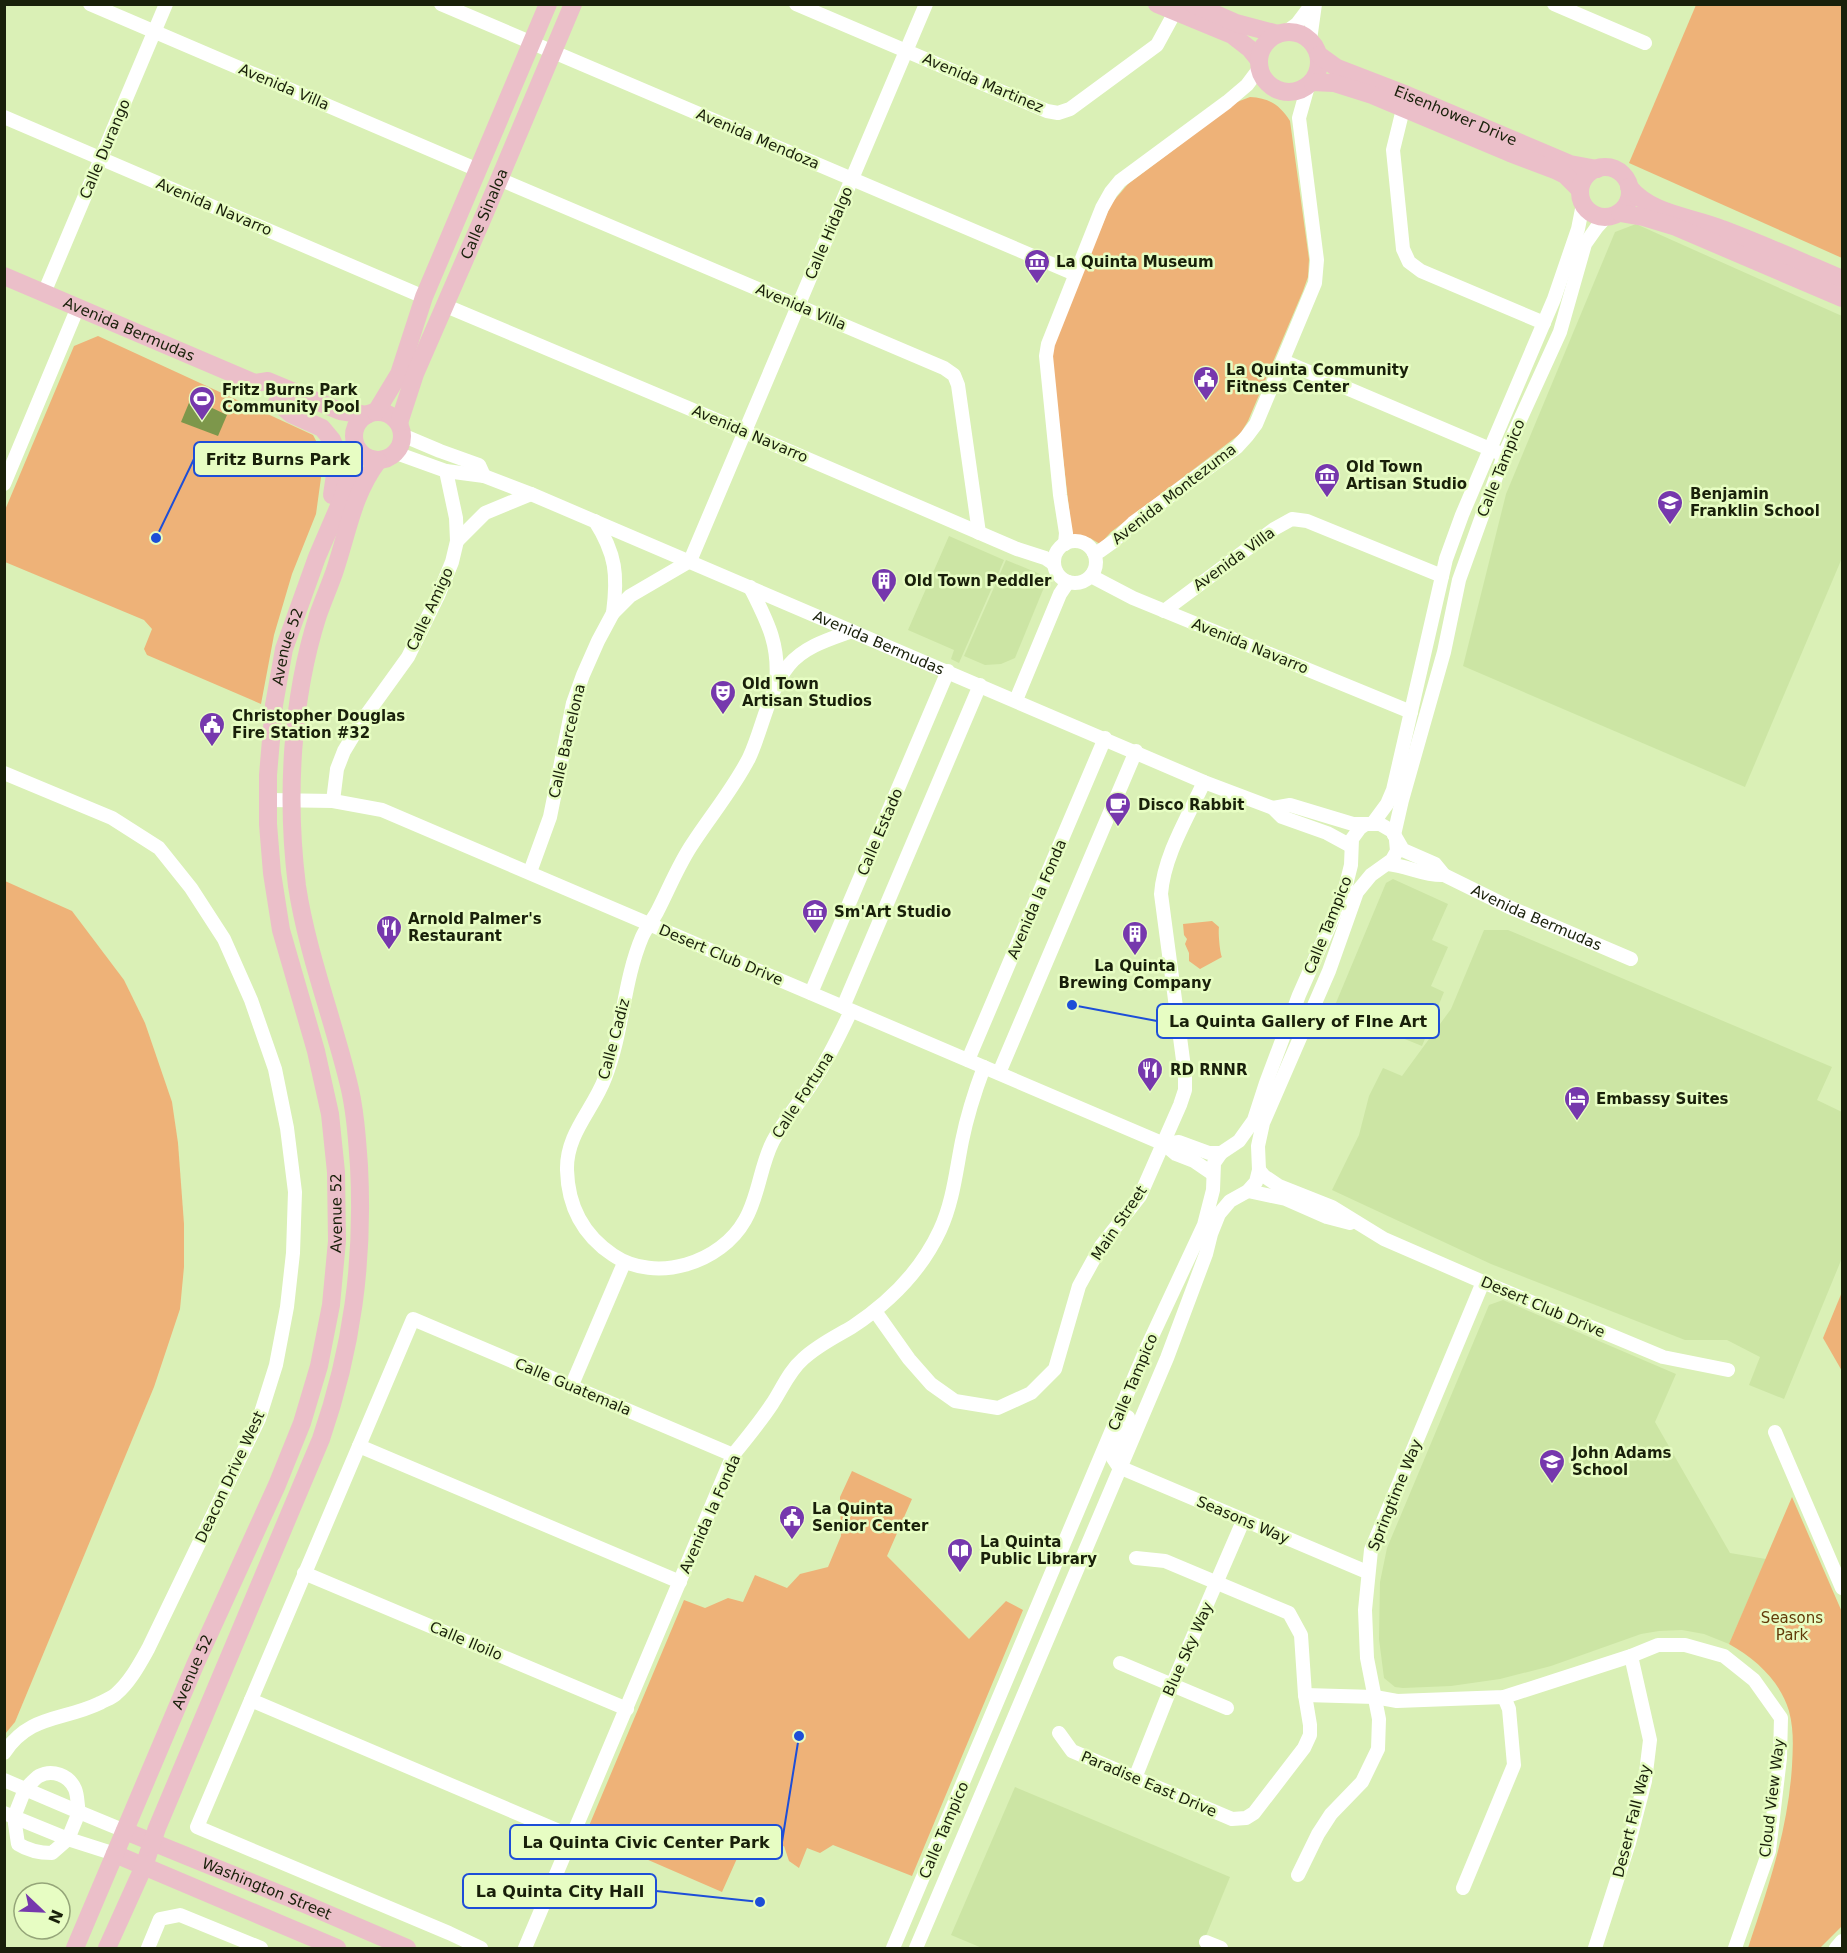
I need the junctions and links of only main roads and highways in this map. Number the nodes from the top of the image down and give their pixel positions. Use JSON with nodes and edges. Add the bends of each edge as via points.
{"nodes":[{"id":1,"x":548,"y":4,"type":"edge"},
{"id":2,"x":573,"y":4,"type":"edge"},
{"id":3,"x":1157,"y":4,"type":"edge"},
{"id":4,"x":1193,"y":4,"type":"edge"},
{"id":5,"x":1282,"y":33,"type":"junction"},
{"id":6,"x":1315,"y":48,"type":"junction"},
{"id":7,"x":1259,"y":65,"type":"junction"},
{"id":8,"x":1310,"y":84,"type":"junction"},
{"id":9,"x":1404,"y":101,"type":"junction"},
{"id":10,"x":1597,"y":169,"type":"junction"},
{"id":11,"x":1629,"y":188,"type":"junction"},
{"id":12,"x":1582,"y":197,"type":"junction"},
{"id":13,"x":1613,"y":215,"type":"junction"},
{"id":14,"x":1795,"y":259,"type":"junction"},
{"id":15,"x":1765,"y":265,"type":"junction"},
{"id":16,"x":4,"y":276,"type":"edge"},
{"id":17,"x":1842,"y":279,"type":"edge"},
{"id":18,"x":1842,"y":298,"type":"edge"},
{"id":19,"x":255,"y":383,"type":"junction"},
{"id":20,"x":277,"y":402,"type":"junction"},
{"id":21,"x":371,"y":413,"type":"junction"},
{"id":22,"x":400,"y":429,"type":"junction"},
{"id":23,"x":355,"y":442,"type":"junction"},
{"id":24,"x":378,"y":461,"type":"junction"},
{"id":25,"x":317,"y":557,"type":"junction"},
{"id":26,"x":125,"y":1831,"type":"junction"},
{"id":27,"x":152,"y":1844,"type":"junction"},
{"id":28,"x":116,"y":1854,"type":"junction"},
{"id":29,"x":144,"y":1866,"type":"junction"},
{"id":30,"x":75,"y":1948,"type":"edge"},
{"id":31,"x":106,"y":1948,"type":"edge"},
{"id":32,"x":337,"y":1948,"type":"edge"},
{"id":33,"x":407,"y":1948,"type":"edge"}],
"edges":[{"from":1,"to":21,"type":"main road","name":"Calle Sinaloa","via":[[423,297],[399,374]]},
{"from":2,"to":22,"type":"main road","name":"Calle Sinaloa","via":[[415,374]]},
{"from":3,"to":7,"type":"main road","name":"Eisenhower Drive","via":[[1232,35],[1244,43]]},
{"from":4,"to":5,"type":"main road","name":"Eisenhower Drive","via":[[1236,23]]},
{"from":5,"to":6,"type":"main road","name":"Eisenhower Drive","via":[[1295,32]]},
{"from":5,"to":7,"type":"main road","via":[[1264,44]]},
{"from":6,"to":8,"type":"main road","via":[[1318,72]]},
{"from":6,"to":9,"type":"main road","name":"Eisenhower Drive","via":[[1337,68]]},
{"from":7,"to":8,"type":"main road","name":"Eisenhower Drive","via":[[1262,77],[1275,89],[1292,93]]},
{"from":8,"to":9,"type":"main road","name":"Eisenhower Drive","via":[[1345,86]]},
{"from":9,"to":10,"type":"main road","name":"Eisenhower Drive","via":[[1570,164]]},
{"from":9,"to":12,"type":"main road","name":"Eisenhower Drive","via":[[1510,153],[1555,170]]},
{"from":10,"to":11,"type":"main road","name":"Eisenhower Drive","via":[[1617,171]]},
{"from":10,"to":12,"type":"main road","via":[[1586,177]]},
{"from":11,"to":13,"type":"main road","via":[[1628,201]]},
{"from":11,"to":14,"type":"main road","name":"Eisenhower Drive","via":[[1656,208],[1721,228]]},
{"from":12,"to":13,"type":"main road","name":"Eisenhower Drive","via":[[1593,214]]},
{"from":13,"to":15,"type":"main road","name":"Eisenhower Drive","via":[[1643,217],[1676,227]]},
{"from":14,"to":15,"type":"main road","via":[[1772,259]]},
{"from":14,"to":17,"type":"main road","name":"Eisenhower Drive"},
{"from":15,"to":18,"type":"main road","name":"Eisenhower Drive"},
{"from":16,"to":19,"type":"main road","name":"Avenida Bermudas"},
{"from":19,"to":20,"type":"main road","name":"Avenida Bermudas","via":[[261,396]]},
{"from":19,"to":21,"type":"main road","name":"Avenida Bermudas","via":[[268,381],[340,411]]},
{"from":20,"to":23,"type":"main road","name":"Avenida Bermudas","via":[[328,420]]},
{"from":20,"to":25,"type":"main road","via":[[291,414],[321,428],[338,454],[332,494],[316,544]]},
{"from":21,"to":22,"type":"main road","via":[[389,414]]},
{"from":21,"to":23,"type":"main road","via":[[357,424]]},
{"from":22,"to":24,"type":"main road","via":[[402,442],[396,453]]},
{"from":23,"to":24,"type":"main road","via":[[365,457]]},
{"from":23,"to":25,"type":"main road","name":"Avenue 52","via":[[342,499]]},
{"from":24,"to":27,"type":"main road","name":"Avenue 52","via":[[355,501],[318,617],[296,717],[292,779],[297,885],[349,1084],[357,1147],[361,1209],[354,1314],[341,1375],[321,1439]]},
{"from":25,"to":26,"type":"main road","name":"Avenue 52","via":[[284,650],[268,775],[272,873],[281,930],[330,1114],[337,1241],[331,1305],[319,1366],[278,1485],[195,1665]]},
{"from":26,"to":27,"type":"main road","name":"Washington Street"},
{"from":26,"to":28,"type":"main road","name":"Avenue 52"},
{"from":27,"to":29,"type":"main road","name":"Avenue 52"},
{"from":27,"to":33,"type":"main road","name":"Washington Street"},
{"from":28,"to":29,"type":"main road","name":"Washington Street"},
{"from":28,"to":30,"type":"main road","name":"Avenue 52"},
{"from":29,"to":31,"type":"main road","name":"Avenue 52"},
{"from":29,"to":32,"type":"main road","name":"Washington Street"}]}
